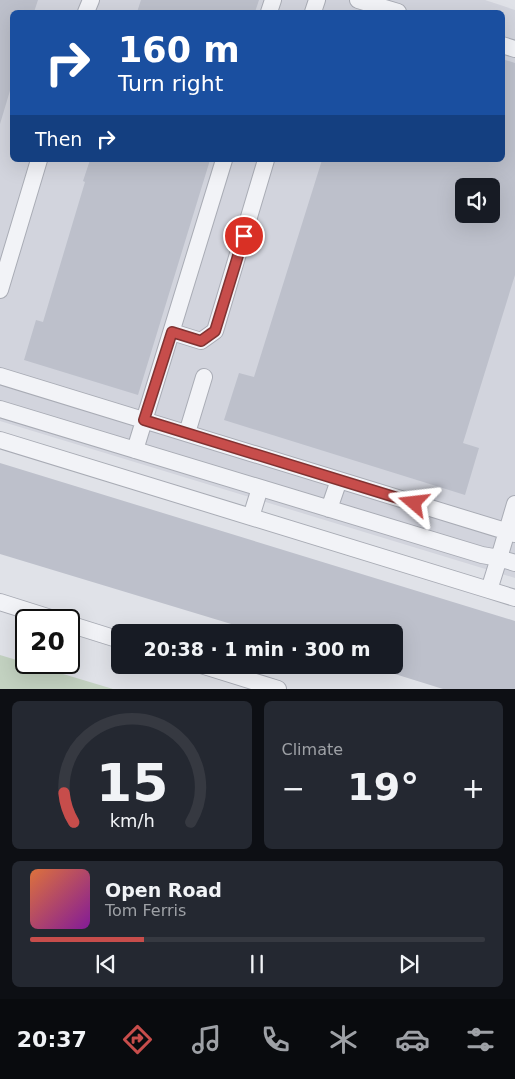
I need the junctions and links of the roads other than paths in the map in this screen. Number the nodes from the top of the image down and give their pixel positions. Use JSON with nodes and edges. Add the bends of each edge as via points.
{"nodes":[{"id":1,"x":358,"y":0,"type":"edge"},
{"id":2,"x":391,"y":10,"type":"edge"},
{"id":3,"x":38,"y":162,"type":"edge"},
{"id":4,"x":223,"y":162,"type":"edge"},
{"id":5,"x":265,"y":162,"type":"edge"},
{"id":6,"x":0,"y":290,"type":"edge"},
{"id":7,"x":172,"y":332,"type":"junction"},
{"id":8,"x":0,"y":376,"type":"edge"},
{"id":9,"x":204,"y":377,"type":"dead end"},
{"id":10,"x":0,"y":409,"type":"edge"},
{"id":11,"x":144,"y":420,"type":"junction"},
{"id":12,"x":187,"y":433,"type":"junction"},
{"id":13,"x":0,"y":440,"type":"edge"},
{"id":14,"x":135,"y":450,"type":"junction"},
{"id":15,"x":339,"y":480,"type":"junction"},
{"id":16,"x":260,"y":488,"type":"junction"},
{"id":17,"x":515,"y":504,"type":"edge"},
{"id":18,"x":330,"y":509,"type":"junction"},
{"id":19,"x":251,"y":517,"type":"junction"},
{"id":20,"x":511,"y":533,"type":"edge"},
{"id":21,"x":499,"y":558,"type":"junction"},
{"id":22,"x":515,"y":563,"type":"edge"},
{"id":23,"x":489,"y":590,"type":"junction"},
{"id":24,"x":515,"y":598,"type":"edge"},
{"id":25,"x":0,"y":602,"type":"edge"},
{"id":26,"x":22,"y":609,"type":"edge"},
{"id":27,"x":80,"y":627,"type":"edge"},
{"id":28,"x":111,"y":637,"type":"edge"},
{"id":29,"x":230,"y":674,"type":"edge"},
{"id":30,"x":278,"y":689,"type":"edge"}],
"edges":[{"from":1,"to":2,"type":"lane"},
{"from":3,"to":6,"type":"lane"},
{"from":4,"to":7,"type":"lane"},
{"from":5,"to":7,"type":"lane","via":[[215,331],[201,341]]},
{"from":7,"to":11,"type":"lane"},
{"from":8,"to":11,"type":"lane"},
{"from":9,"to":12,"type":"lane"},
{"from":10,"to":14,"type":"lane"},
{"from":11,"to":12,"type":"lane"},
{"from":11,"to":14,"type":"lane"},
{"from":12,"to":15,"type":"lane"},
{"from":13,"to":19,"type":"lane"},
{"from":14,"to":16,"type":"lane"},
{"from":15,"to":18,"type":"lane"},
{"from":15,"to":20,"type":"lane"},
{"from":16,"to":18,"type":"lane"},
{"from":16,"to":19,"type":"lane"},
{"from":17,"to":20,"type":"lane"},
{"from":18,"to":21,"type":"lane"},
{"from":19,"to":23,"type":"lane"},
{"from":20,"to":21,"type":"lane"},
{"from":21,"to":22,"type":"lane"},
{"from":21,"to":23,"type":"lane"},
{"from":23,"to":24,"type":"lane"},
{"from":25,"to":26,"type":"lane"},
{"from":27,"to":28,"type":"lane"},
{"from":29,"to":30,"type":"lane"}]}
